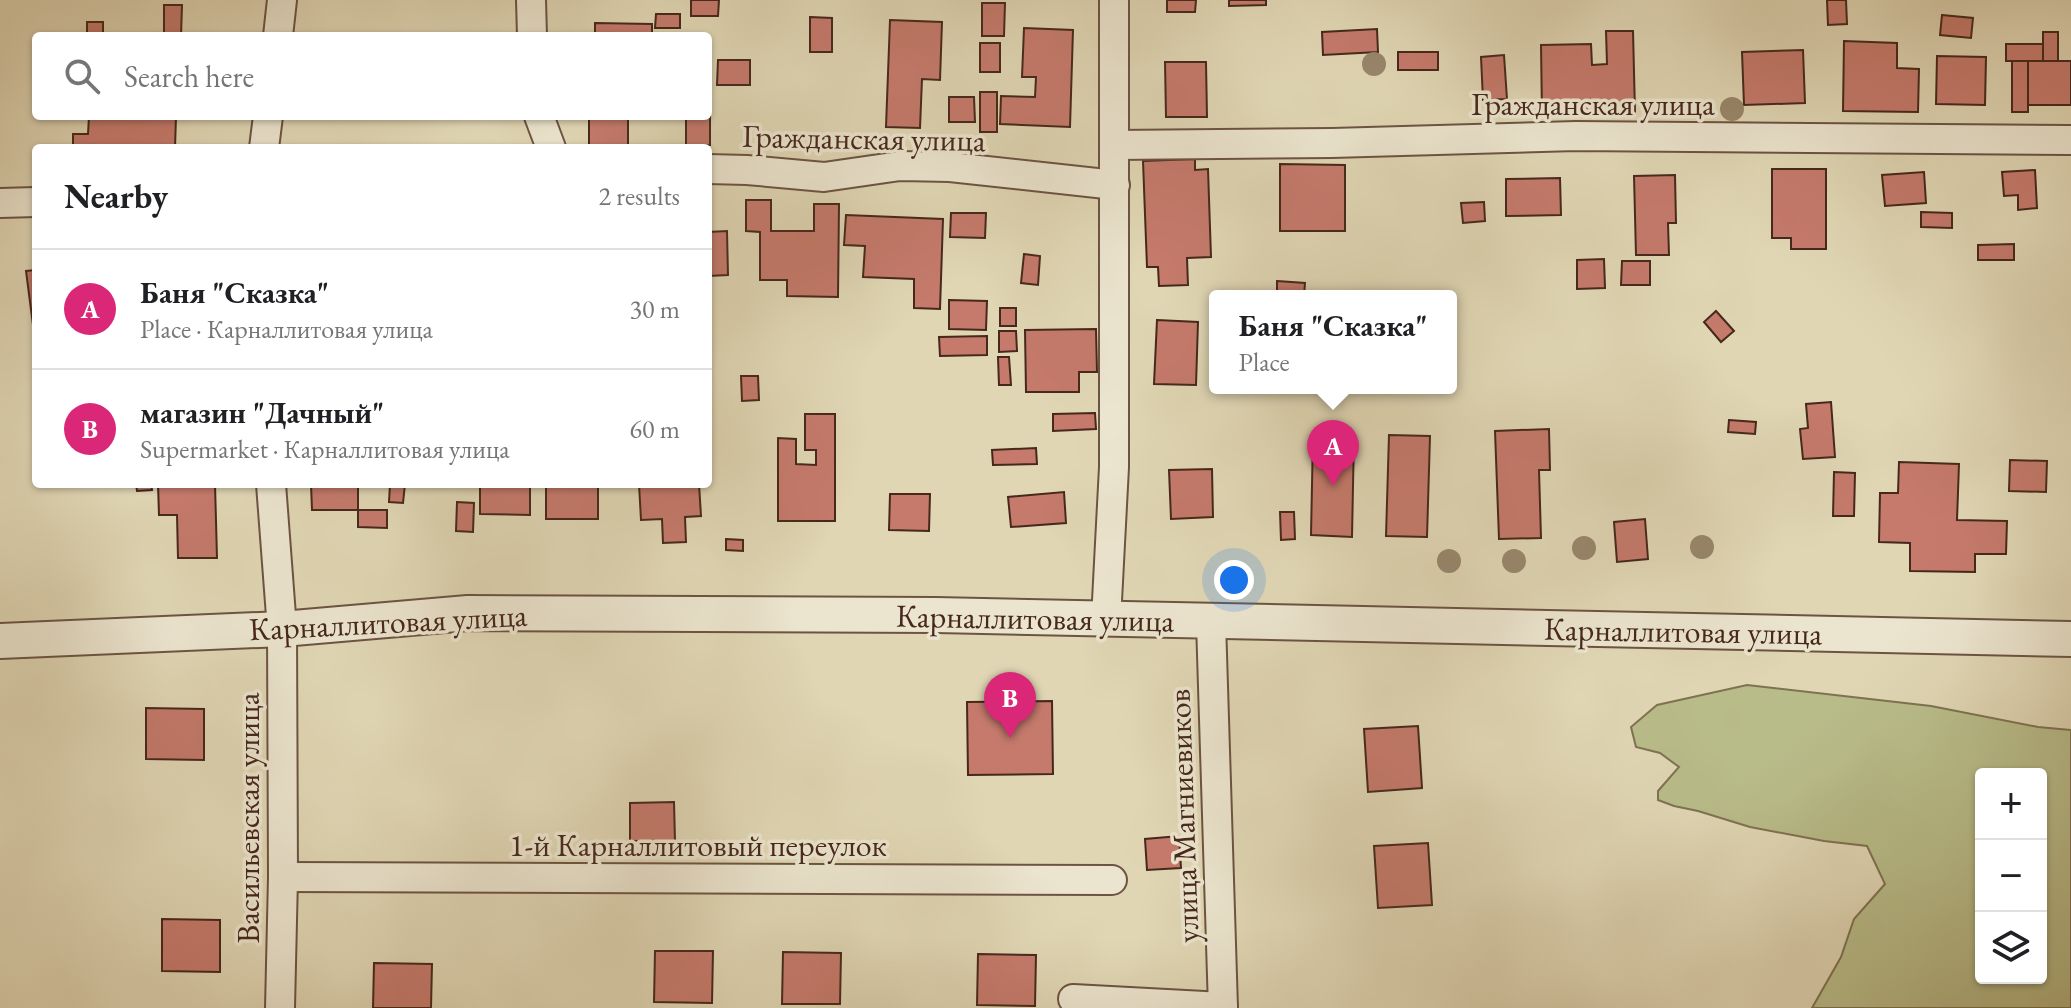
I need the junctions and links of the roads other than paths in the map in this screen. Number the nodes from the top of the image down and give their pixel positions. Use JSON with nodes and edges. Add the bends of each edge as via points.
{"nodes":[{"id":1,"x":282,"y":0,"type":"edge"},
{"id":2,"x":531,"y":0,"type":"edge"},
{"id":3,"x":1114,"y":0,"type":"edge"},
{"id":4,"x":278,"y":32,"type":"edge"},
{"id":5,"x":532,"y":32,"type":"edge"},
{"id":6,"x":268,"y":120,"type":"edge"},
{"id":7,"x":540,"y":120,"type":"edge"},
{"id":8,"x":2071,"y":140,"type":"edge"},
{"id":9,"x":264,"y":144,"type":"edge"},
{"id":10,"x":550,"y":144,"type":"edge"},
{"id":11,"x":1115,"y":145,"type":"junction"},
{"id":12,"x":712,"y":169,"type":"edge"},
{"id":13,"x":1115,"y":185,"type":"junction"},
{"id":14,"x":32,"y":202,"type":"edge"},
{"id":15,"x":0,"y":203,"type":"edge"},
{"id":16,"x":271,"y":488,"type":"edge"},
{"id":17,"x":1106,"y":620,"type":"junction"},
{"id":18,"x":1211,"y":622,"type":"junction"},
{"id":19,"x":282,"y":629,"type":"junction"},
{"id":20,"x":2071,"y":639,"type":"edge"},
{"id":21,"x":0,"y":641,"type":"edge"},
{"id":22,"x":283,"y":877,"type":"junction"},
{"id":23,"x":1112,"y":880,"type":"dead end"},
{"id":24,"x":1073,"y":999,"type":"dead end"},
{"id":25,"x":280,"y":1008,"type":"edge"},
{"id":26,"x":1223,"y":1008,"type":"edge"}],
"edges":[{"from":1,"to":4,"type":"street"},
{"from":2,"to":5,"type":"street"},
{"from":3,"to":11,"type":"street"},
{"from":6,"to":9,"type":"street"},
{"from":7,"to":10,"type":"street"},
{"from":8,"to":11,"type":"street","name":"Гражданская улица","via":[[1576,136]]},
{"from":11,"to":13,"type":"street"},
{"from":12,"to":13,"type":"street","name":"Гражданская улица","via":[[824,177],[900,166],[950,167]]},
{"from":13,"to":17,"type":"street","via":[[1114,467]]},
{"from":14,"to":15,"type":"street"},
{"from":16,"to":19,"type":"street"},
{"from":17,"to":18,"type":"street","name":"Карналлитовая улица"},
{"from":17,"to":19,"type":"street","name":"Карналлитовая улица","via":[[468,613]]},
{"from":18,"to":20,"type":"street","name":"Карналлитовая улица"},
{"from":18,"to":26,"type":"street","name":"улица Магниевиков"},
{"from":19,"to":21,"type":"street","name":"Карналлитовая улица"},
{"from":19,"to":22,"type":"street","name":"Васильевская улица"},
{"from":22,"to":23,"type":"street","name":"1-й Карналлитовый переулок"},
{"from":22,"to":25,"type":"street","name":"Васильевская улица"},
{"from":24,"to":26,"type":"street"}]}
